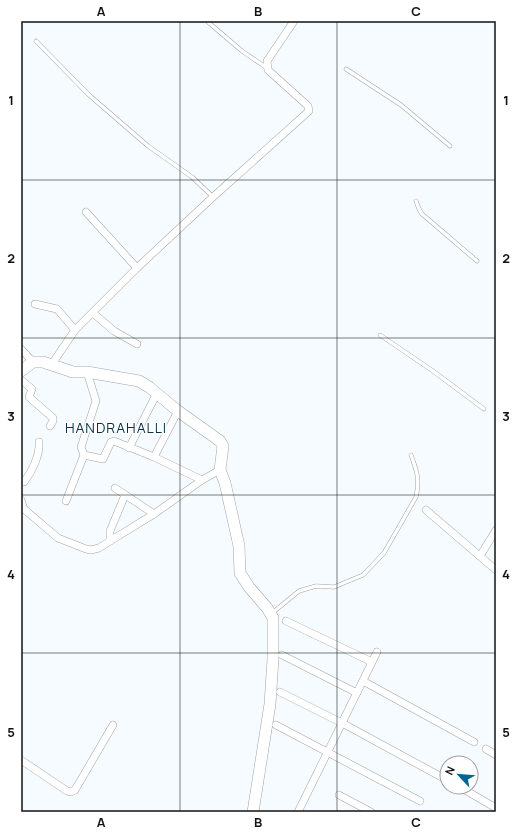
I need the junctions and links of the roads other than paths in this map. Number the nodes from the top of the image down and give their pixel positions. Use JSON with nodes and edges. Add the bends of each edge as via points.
{"nodes":[{"id":1,"x":294,"y":21,"type":"edge"},
{"id":2,"x":208,"y":22,"type":"dead end"},
{"id":3,"x":36,"y":41,"type":"dead end"},
{"id":4,"x":267,"y":68,"type":"junction"},
{"id":5,"x":346,"y":69,"type":"dead end"},
{"id":6,"x":450,"y":146,"type":"dead end"},
{"id":7,"x":213,"y":197,"type":"junction"},
{"id":8,"x":416,"y":201,"type":"dead end"},
{"id":9,"x":86,"y":212,"type":"dead end"},
{"id":10,"x":477,"y":261,"type":"dead end"},
{"id":11,"x":137,"y":268,"type":"junction"},
{"id":12,"x":35,"y":304,"type":"dead end"},
{"id":13,"x":93,"y":312,"type":"junction"},
{"id":14,"x":75,"y":330,"type":"junction"},
{"id":15,"x":380,"y":336,"type":"dead end"},
{"id":16,"x":137,"y":344,"type":"dead end"},
{"id":17,"x":21,"y":349,"type":"edge"},
{"id":18,"x":33,"y":362,"type":"junction"},
{"id":19,"x":52,"y":364,"type":"junction"},
{"id":20,"x":21,"y":371,"type":"edge"},
{"id":21,"x":88,"y":372,"type":"junction"},
{"id":22,"x":21,"y":380,"type":"edge"},
{"id":23,"x":157,"y":393,"type":"junction"},
{"id":24,"x":484,"y":409,"type":"dead end"},
{"id":25,"x":178,"y":410,"type":"junction"},
{"id":26,"x":50,"y":426,"type":"dead end"},
{"id":27,"x":39,"y":442,"type":"dead end"},
{"id":28,"x":130,"y":448,"type":"junction"},
{"id":29,"x":84,"y":455,"type":"junction"},
{"id":30,"x":411,"y":455,"type":"dead end"},
{"id":31,"x":154,"y":457,"type":"junction"},
{"id":32,"x":220,"y":470,"type":"junction"},
{"id":33,"x":202,"y":480,"type":"junction"},
{"id":34,"x":21,"y":482,"type":"edge"},
{"id":35,"x":115,"y":488,"type":"dead end"},
{"id":36,"x":125,"y":495,"type":"junction"},
{"id":37,"x":21,"y":500,"type":"edge"},
{"id":38,"x":66,"y":501,"type":"dead end"},
{"id":39,"x":426,"y":510,"type":"dead end"},
{"id":40,"x":154,"y":514,"type":"junction"},
{"id":41,"x":496,"y":530,"type":"edge"},
{"id":42,"x":110,"y":541,"type":"junction"},
{"id":43,"x":480,"y":556,"type":"junction"},
{"id":44,"x":496,"y":570,"type":"edge"},
{"id":45,"x":271,"y":614,"type":"junction"},
{"id":46,"x":286,"y":621,"type":"dead end"},
{"id":47,"x":377,"y":652,"type":"dead end"},
{"id":48,"x":282,"y":655,"type":"dead end"},
{"id":49,"x":372,"y":662,"type":"junction"},
{"id":50,"x":363,"y":681,"type":"junction"},
{"id":51,"x":280,"y":692,"type":"dead end"},
{"id":52,"x":357,"y":693,"type":"junction"},
{"id":53,"x":342,"y":723,"type":"junction"},
{"id":54,"x":113,"y":724,"type":"dead end"},
{"id":55,"x":276,"y":725,"type":"dead end"},
{"id":56,"x":474,"y":742,"type":"dead end"},
{"id":57,"x":486,"y":749,"type":"dead end"},
{"id":58,"x":327,"y":752,"type":"junction"},
{"id":59,"x":496,"y":754,"type":"edge"},
{"id":60,"x":21,"y":760,"type":"edge"},
{"id":61,"x":439,"y":776,"type":"edge"},
{"id":62,"x":339,"y":795,"type":"dead end"},
{"id":63,"x":474,"y":795,"type":"edge"},
{"id":64,"x":420,"y":801,"type":"dead end"},
{"id":65,"x":496,"y":808,"type":"edge"},
{"id":66,"x":253,"y":812,"type":"edge"},
{"id":67,"x":298,"y":812,"type":"edge"},
{"id":68,"x":371,"y":812,"type":"edge"}],
"edges":[{"from":1,"to":4,"type":"street","via":[[267,61]]},
{"from":2,"to":4,"type":"lane"},
{"from":3,"to":7,"type":"lane","via":[[95,100],[148,146],[192,177]]},
{"from":4,"to":7,"type":"street","via":[[308,106],[309,110]]},
{"from":5,"to":6,"type":"lane","via":[[401,105]]},
{"from":7,"to":11,"type":"street"},
{"from":8,"to":10,"type":"lane","via":[[422,214]]},
{"from":9,"to":11,"type":"street"},
{"from":11,"to":13,"type":"street"},
{"from":12,"to":14,"type":"street","via":[[57,309]]},
{"from":13,"to":14,"type":"street"},
{"from":13,"to":16,"type":"street","via":[[114,331]]},
{"from":14,"to":19,"type":"street"},
{"from":15,"to":24,"type":"lane"},
{"from":17,"to":18,"type":"street"},
{"from":18,"to":19,"type":"street"},
{"from":18,"to":20,"type":"street"},
{"from":19,"to":21,"type":"street","via":[[66,371]]},
{"from":21,"to":23,"type":"street","via":[[139,381]]},
{"from":21,"to":29,"type":"street","via":[[96,401],[81,447]]},
{"from":22,"to":26,"type":"street","via":[[32,389],[29,397],[53,418]]},
{"from":23,"to":25,"type":"street"},
{"from":23,"to":28,"type":"street"},
{"from":25,"to":31,"type":"street"},
{"from":25,"to":32,"type":"street","via":[[220,441],[223,446]]},
{"from":27,"to":34,"type":"street","via":[[38,452],[29,474],[24,482]]},
{"from":28,"to":29,"type":"street","via":[[112,442],[102,459]]},
{"from":28,"to":31,"type":"street"},
{"from":29,"to":38,"type":"street"},
{"from":30,"to":45,"type":"lane","via":[[418,476],[416,497],[376,563],[363,575],[334,587],[316,586],[299,591]]},
{"from":31,"to":33,"type":"street"},
{"from":32,"to":33,"type":"street"},
{"from":32,"to":45,"type":"street","via":[[239,546],[240,572]]},
{"from":33,"to":40,"type":"street"},
{"from":35,"to":36,"type":"street"},
{"from":36,"to":40,"type":"street"},
{"from":36,"to":42,"type":"street","via":[[110,531]]},
{"from":37,"to":42,"type":"street","via":[[24,509],[58,538],[86,549],[99,548]]},
{"from":39,"to":43,"type":"street"},
{"from":40,"to":42,"type":"street"},
{"from":41,"to":43,"type":"street"},
{"from":43,"to":44,"type":"street"},
{"from":45,"to":66,"type":"street","via":[[274,622],[270,704]]},
{"from":46,"to":49,"type":"street"},
{"from":47,"to":49,"type":"street"},
{"from":48,"to":52,"type":"street"},
{"from":49,"to":50,"type":"street"},
{"from":50,"to":52,"type":"street"},
{"from":50,"to":56,"type":"street"},
{"from":51,"to":53,"type":"street"},
{"from":52,"to":53,"type":"street"},
{"from":53,"to":58,"type":"street"},
{"from":53,"to":61,"type":"street"},
{"from":54,"to":60,"type":"street","via":[[75,790],[71,792]]},
{"from":55,"to":58,"type":"street"},
{"from":57,"to":59,"type":"street"},
{"from":58,"to":64,"type":"street"},
{"from":58,"to":67,"type":"street"},
{"from":62,"to":68,"type":"street"},
{"from":63,"to":65,"type":"street"}]}
